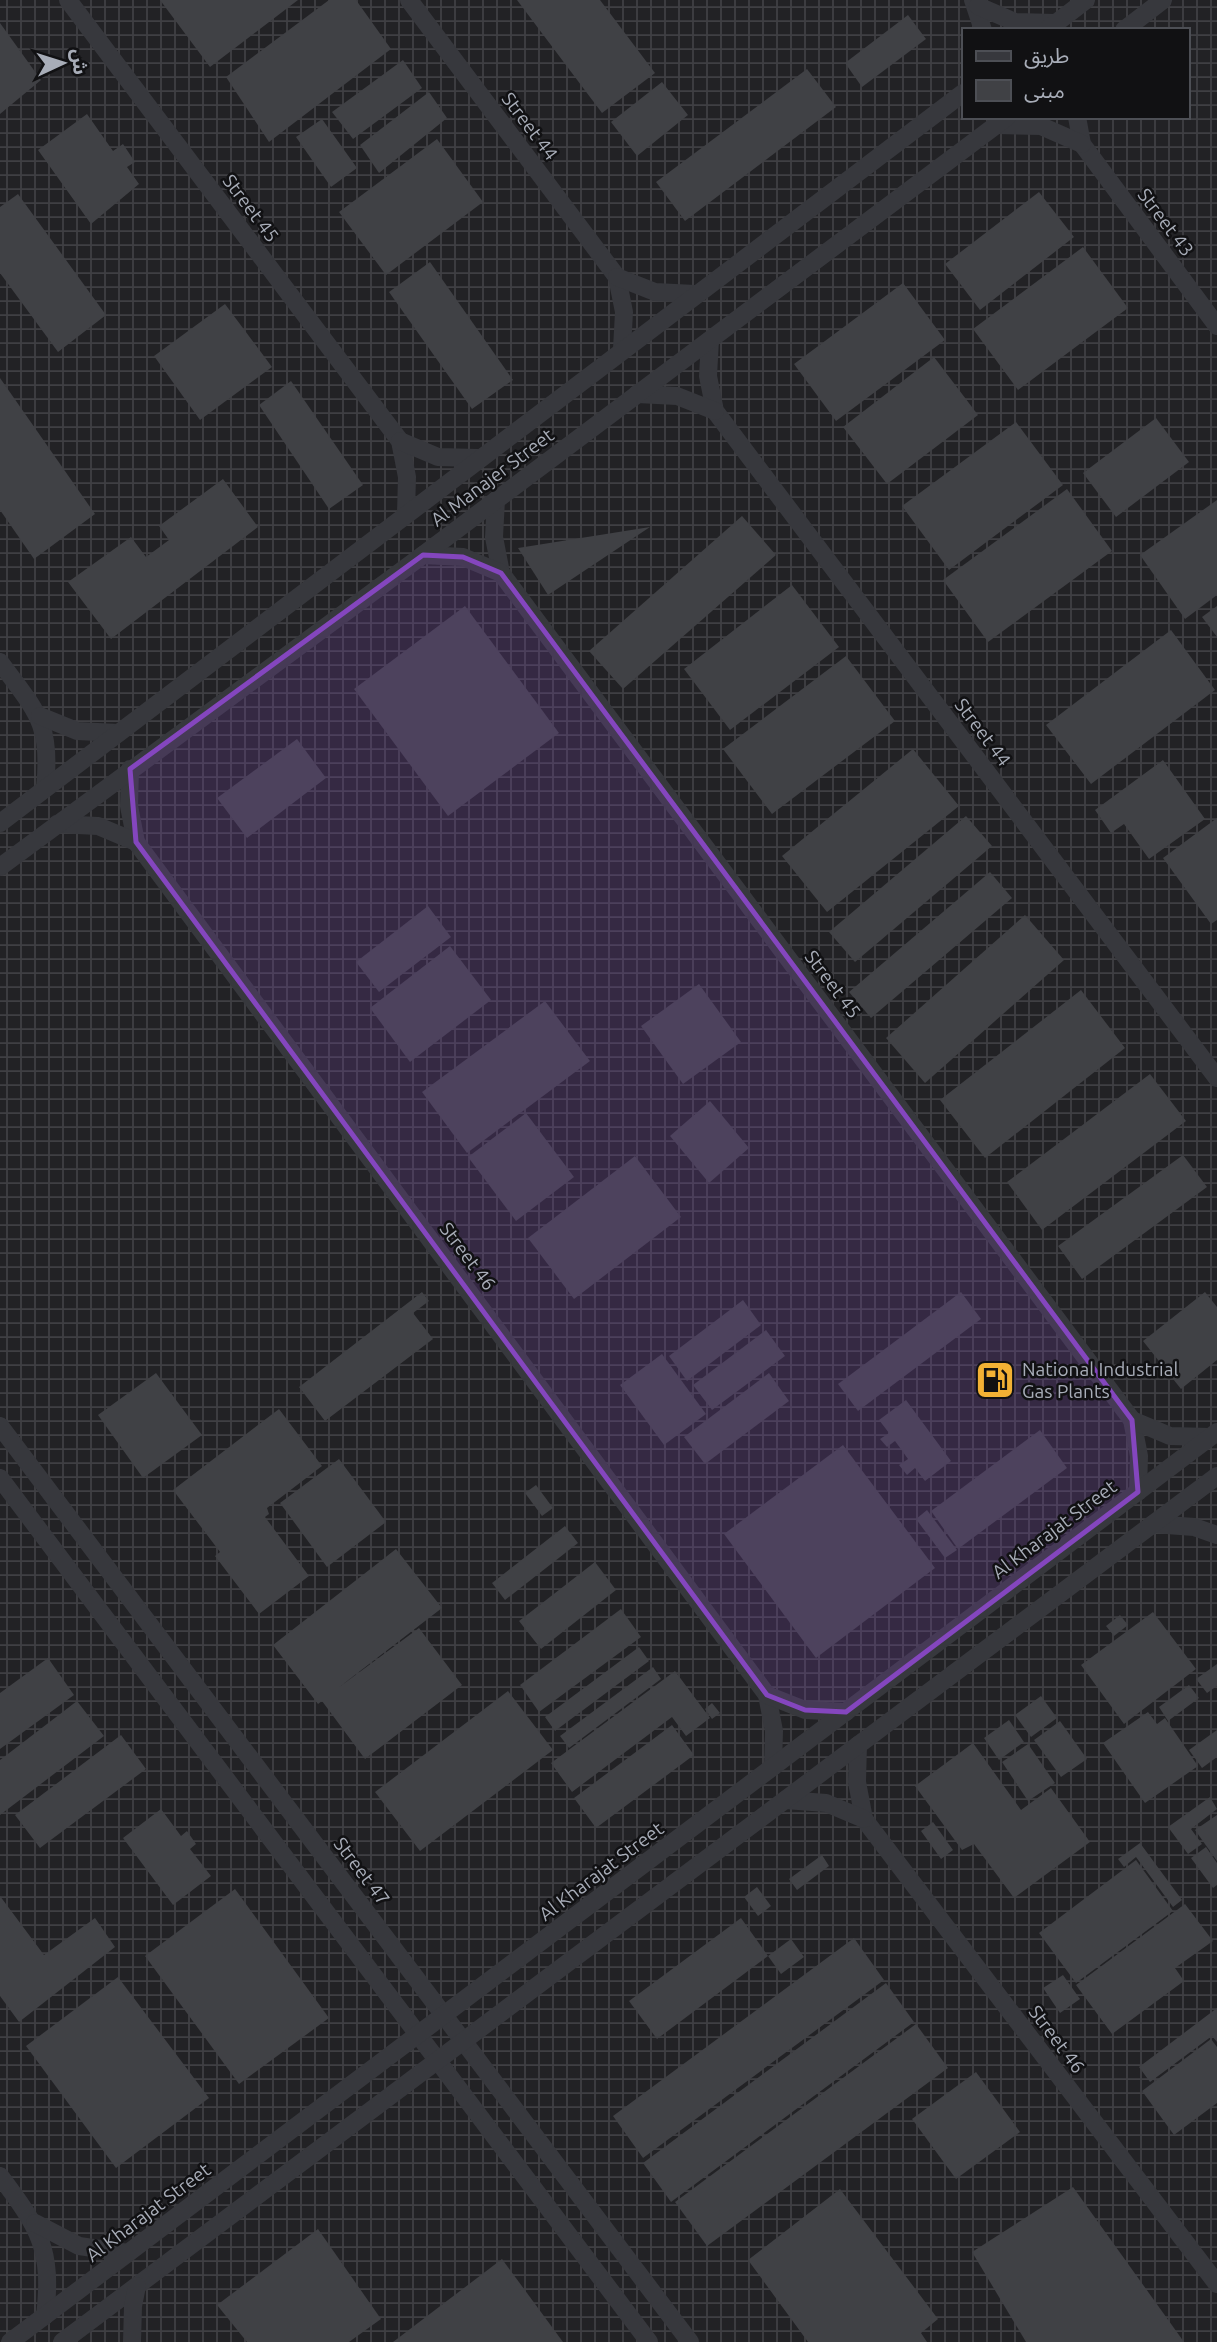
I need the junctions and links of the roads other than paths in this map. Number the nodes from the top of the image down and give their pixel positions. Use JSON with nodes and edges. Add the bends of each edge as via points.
{"nodes":[{"id":1,"x":68,"y":0,"type":"edge"},
{"id":2,"x":409,"y":0,"type":"edge"},
{"id":3,"x":1086,"y":0,"type":"edge"},
{"id":4,"x":1163,"y":0,"type":"edge"},
{"id":5,"x":975,"y":3,"type":"edge"},
{"id":6,"x":1051,"y":26,"type":"edge"},
{"id":7,"x":982,"y":28,"type":"edge"},
{"id":8,"x":1127,"y":28,"type":"edge"},
{"id":9,"x":962,"y":94,"type":"edge"},
{"id":10,"x":1077,"y":119,"type":"edge"},
{"id":11,"x":1002,"y":121,"type":"edge"},
{"id":12,"x":1082,"y":144,"type":"junction"},
{"id":13,"x":617,"y":277,"type":"junction"},
{"id":14,"x":695,"y":294,"type":"junction"},
{"id":15,"x":1217,"y":326,"type":"edge"},
{"id":16,"x":710,"y":340,"type":"junction"},
{"id":17,"x":622,"y":349,"type":"junction"},
{"id":18,"x":637,"y":394,"type":"junction"},
{"id":19,"x":715,"y":411,"type":"junction"},
{"id":20,"x":400,"y":441,"type":"junction"},
{"id":21,"x":478,"y":458,"type":"junction"},
{"id":22,"x":496,"y":500,"type":"junction"},
{"id":23,"x":405,"y":513,"type":"junction"},
{"id":24,"x":423,"y":555,"type":"junction"},
{"id":25,"x":500,"y":573,"type":"junction"},
{"id":26,"x":0,"y":662,"type":"edge"},
{"id":27,"x":40,"y":716,"type":"junction"},
{"id":28,"x":118,"y":733,"type":"junction"},
{"id":29,"x":130,"y":769,"type":"junction"},
{"id":30,"x":45,"y":788,"type":"junction"},
{"id":31,"x":0,"y":822,"type":"edge"},
{"id":32,"x":57,"y":824,"type":"junction"},
{"id":33,"x":136,"y":842,"type":"junction"},
{"id":34,"x":0,"y":867,"type":"edge"},
{"id":35,"x":1217,"y":1078,"type":"edge"},
{"id":36,"x":1132,"y":1420,"type":"junction"},
{"id":37,"x":0,"y":1426,"type":"edge"},
{"id":38,"x":1214,"y":1435,"type":"edge"},
{"id":39,"x":1217,"y":1476,"type":"edge"},
{"id":40,"x":0,"y":1478,"type":"edge"},
{"id":41,"x":1138,"y":1492,"type":"junction"},
{"id":42,"x":1153,"y":1524,"type":"junction"},
{"id":43,"x":1217,"y":1535,"type":"edge"},
{"id":44,"x":767,"y":1695,"type":"junction"},
{"id":45,"x":846,"y":1712,"type":"junction"},
{"id":46,"x":858,"y":1745,"type":"junction"},
{"id":47,"x":773,"y":1767,"type":"junction"},
{"id":48,"x":785,"y":1800,"type":"junction"},
{"id":49,"x":864,"y":1819,"type":"junction"},
{"id":50,"x":444,"y":2015,"type":"junction"},
{"id":51,"x":419,"y":2035,"type":"junction"},
{"id":52,"x":463,"y":2041,"type":"junction"},
{"id":53,"x":438,"y":2060,"type":"junction"},
{"id":54,"x":0,"y":2176,"type":"edge"},
{"id":55,"x":35,"y":2223,"type":"junction"},
{"id":56,"x":128,"y":2253,"type":"junction"},
{"id":57,"x":1217,"y":2284,"type":"edge"},
{"id":58,"x":137,"y":2286,"type":"junction"},
{"id":59,"x":45,"y":2316,"type":"junction"},
{"id":60,"x":10,"y":2342,"type":"edge"},
{"id":61,"x":62,"y":2342,"type":"edge"},
{"id":62,"x":132,"y":2342,"type":"edge"},
{"id":63,"x":649,"y":2342,"type":"edge"},
{"id":64,"x":690,"y":2342,"type":"edge"}],
"edges":[{"from":1,"to":20,"type":"street","name":"Street 45"},
{"from":2,"to":13,"type":"street","name":"Street 44"},
{"from":3,"to":6,"type":"street"},
{"from":4,"to":8,"type":"street"},
{"from":5,"to":6,"type":"street","via":[[1015,22]]},
{"from":5,"to":7,"type":"street"},
{"from":9,"to":14,"type":"street","name":"Al Manajer Street"},
{"from":10,"to":12,"type":"street","name":"Street 43"},
{"from":11,"to":12,"type":"street","name":"Street 43","via":[[1041,126]]},
{"from":11,"to":16,"type":"street","name":"Al Manajer Street"},
{"from":12,"to":15,"type":"street","name":"Street 43"},
{"from":13,"to":14,"type":"street","via":[[655,292]]},
{"from":13,"to":17,"type":"street","name":"Street 44","via":[[624,312]]},
{"from":14,"to":17,"type":"street","name":"Al Manajer Street"},
{"from":16,"to":18,"type":"street","name":"Al Manajer Street"},
{"from":16,"to":19,"type":"street","name":"Street 44","via":[[708,376]]},
{"from":17,"to":21,"type":"street","name":"Al Manajer Street"},
{"from":18,"to":19,"type":"street","via":[[677,396]]},
{"from":18,"to":22,"type":"street","name":"Al Manajer Street"},
{"from":19,"to":35,"type":"street","name":"Street 44"},
{"from":20,"to":21,"type":"street","via":[[438,457]]},
{"from":20,"to":23,"type":"street","name":"Street 45","via":[[407,477]]},
{"from":21,"to":23,"type":"street","name":"Al Manajer Street"},
{"from":22,"to":24,"type":"street","name":"Al Manajer Street"},
{"from":22,"to":25,"type":"street","name":"Street 45","via":[[494,537]]},
{"from":23,"to":28,"type":"street","name":"Al Manajer Street"},
{"from":24,"to":25,"type":"street","name":"Street 45","via":[[463,557]]},
{"from":24,"to":29,"type":"street","name":"Al Manajer Street"},
{"from":25,"to":36,"type":"street","name":"Street 45"},
{"from":26,"to":27,"type":"street"},
{"from":27,"to":28,"type":"street","via":[[78,731]]},
{"from":27,"to":30,"type":"street","via":[[47,751]]},
{"from":28,"to":30,"type":"street","name":"Al Manajer Street"},
{"from":29,"to":32,"type":"street","name":"Al Manajer Street"},
{"from":29,"to":33,"type":"street","name":"Street 46","via":[[129,806]]},
{"from":30,"to":31,"type":"street","name":"Al Manajer Street"},
{"from":32,"to":33,"type":"street","via":[[98,826]]},
{"from":32,"to":34,"type":"street","name":"Al Manajer Street"},
{"from":33,"to":44,"type":"street","name":"Street 46"},
{"from":36,"to":38,"type":"street","via":[[1170,1436]]},
{"from":36,"to":41,"type":"street","name":"Street 45","via":[[1139,1456]]},
{"from":37,"to":50,"type":"street","name":"Street 47"},
{"from":38,"to":41,"type":"street","name":"Al Kharajat Street"},
{"from":39,"to":42,"type":"street"},
{"from":40,"to":51,"type":"street"},
{"from":41,"to":45,"type":"street","name":"Al Kharajat Street"},
{"from":42,"to":43,"type":"street","via":[[1194,1527]]},
{"from":42,"to":46,"type":"street"},
{"from":44,"to":45,"type":"street","via":[[805,1710]]},
{"from":44,"to":47,"type":"street","name":"Street 46","via":[[774,1731]]},
{"from":45,"to":47,"type":"street","name":"Al Kharajat Street"},
{"from":46,"to":48,"type":"street"},
{"from":46,"to":49,"type":"street","name":"Street 46","via":[[857,1782]]},
{"from":47,"to":50,"type":"street","name":"Al Kharajat Street"},
{"from":48,"to":49,"type":"street","name":"Street 46","via":[[826,1803]]},
{"from":48,"to":52,"type":"street"},
{"from":49,"to":57,"type":"street","name":"Street 46"},
{"from":50,"to":51,"type":"street","name":"Al Kharajat Street"},
{"from":50,"to":52,"type":"street","name":"Street 47"},
{"from":51,"to":53,"type":"street"},
{"from":51,"to":56,"type":"street","name":"Al Kharajat Street"},
{"from":52,"to":53,"type":"street"},
{"from":52,"to":64,"type":"street","name":"Street 47"},
{"from":53,"to":58,"type":"street"},
{"from":53,"to":63,"type":"street"},
{"from":54,"to":55,"type":"street"},
{"from":55,"to":56,"type":"street","via":[[79,2246]]},
{"from":55,"to":59,"type":"street","via":[[47,2269]]},
{"from":56,"to":59,"type":"street","name":"Al Kharajat Street"},
{"from":58,"to":61,"type":"street"},
{"from":58,"to":62,"type":"street"},
{"from":59,"to":60,"type":"street","name":"Al Kharajat Street"}]}
